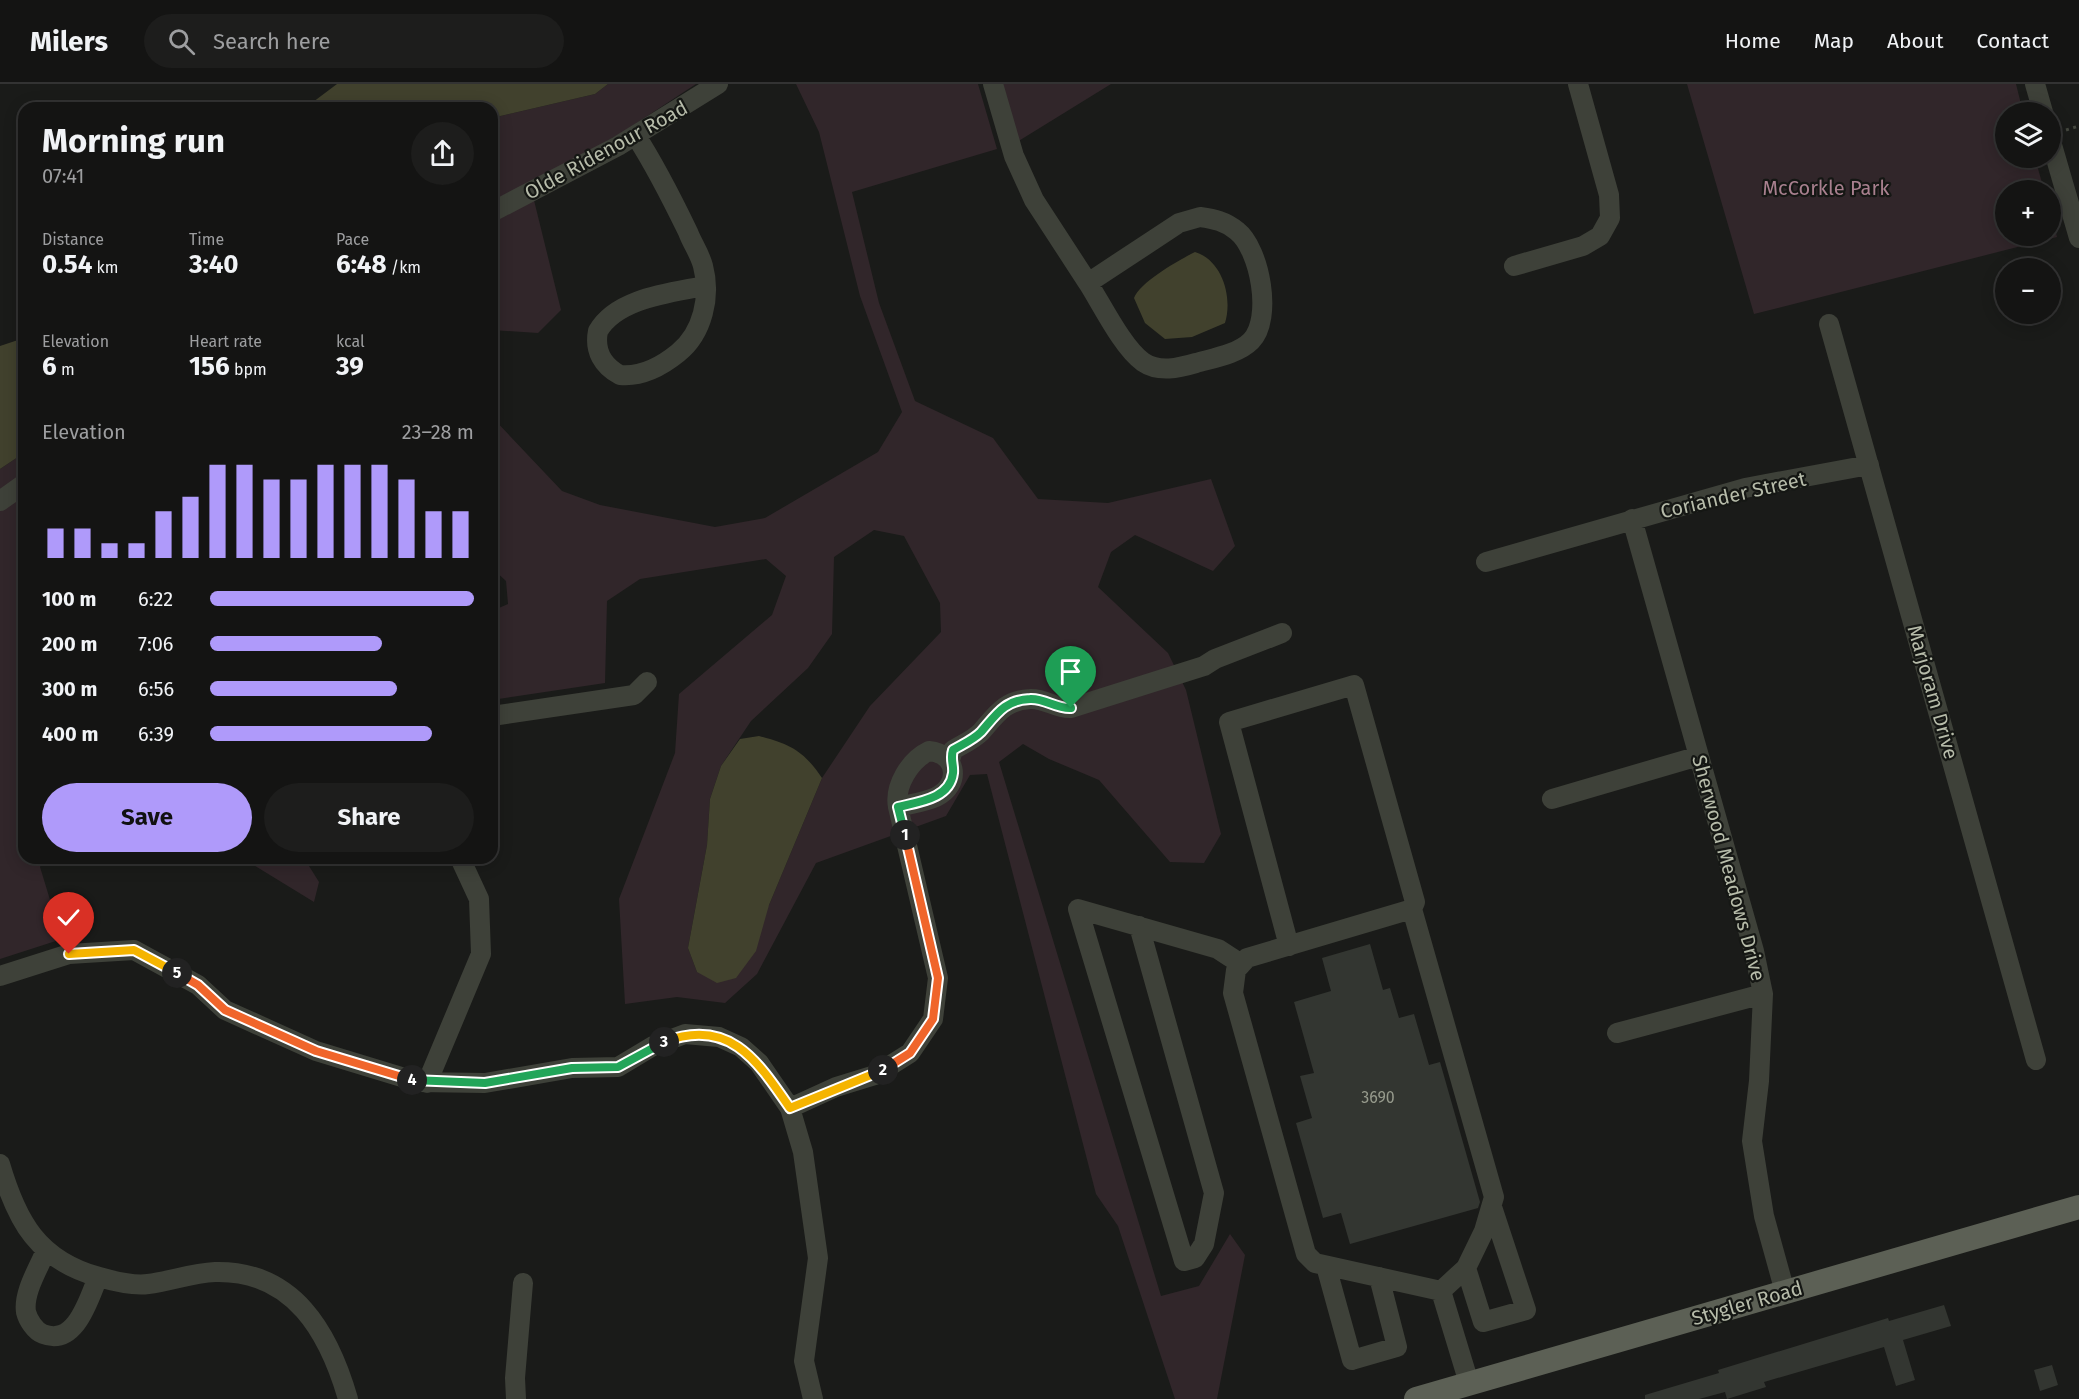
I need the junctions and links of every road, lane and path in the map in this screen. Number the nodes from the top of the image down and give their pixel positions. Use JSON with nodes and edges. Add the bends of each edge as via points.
{"nodes":[{"id":1,"x":718,"y":84,"type":"edge"},
{"id":2,"x":993,"y":84,"type":"edge"},
{"id":3,"x":1578,"y":84,"type":"edge"},
{"id":4,"x":2035,"y":84,"type":"edge"},
{"id":5,"x":2040,"y":102,"type":"edge"},
{"id":6,"x":636,"y":136,"type":"junction"},
{"id":7,"x":2059,"y":168,"type":"edge"},
{"id":8,"x":498,"y":209,"type":"edge"},
{"id":9,"x":2079,"y":238,"type":"edge"},
{"id":10,"x":1514,"y":266,"type":"dead end"},
{"id":11,"x":1088,"y":283,"type":"junction"},
{"id":12,"x":704,"y":286,"type":"junction"},
{"id":13,"x":1829,"y":324,"type":"dead end"},
{"id":14,"x":1869,"y":465,"type":"junction"},
{"id":15,"x":18,"y":488,"type":"edge"},
{"id":16,"x":0,"y":501,"type":"edge"},
{"id":17,"x":1632,"y":519,"type":"junction"},
{"id":18,"x":1486,"y":562,"type":"dead end"},
{"id":19,"x":1282,"y":633,"type":"dead end"},
{"id":20,"x":647,"y":682,"type":"dead end"},
{"id":21,"x":498,"y":715,"type":"edge"},
{"id":22,"x":1699,"y":756,"type":"junction"},
{"id":23,"x":950,"y":760,"type":"junction"},
{"id":24,"x":1552,"y":799,"type":"dead end"},
{"id":25,"x":898,"y":807,"type":"junction"},
{"id":26,"x":463,"y":864,"type":"edge"},
{"id":27,"x":1412,"y":909,"type":"junction"},
{"id":28,"x":1139,"y":926,"type":"junction"},
{"id":29,"x":1289,"y":946,"type":"junction"},
{"id":30,"x":1241,"y":964,"type":"junction"},
{"id":31,"x":0,"y":976,"type":"edge"},
{"id":32,"x":1763,"y":994,"type":"junction"},
{"id":33,"x":1617,"y":1033,"type":"dead end"},
{"id":34,"x":2036,"y":1060,"type":"dead end"},
{"id":35,"x":427,"y":1083,"type":"junction"},
{"id":36,"x":790,"y":1108,"type":"junction"},
{"id":37,"x":0,"y":1164,"type":"edge"},
{"id":38,"x":1492,"y":1207,"type":"junction"},
{"id":39,"x":2079,"y":1207,"type":"edge"},
{"id":40,"x":46,"y":1250,"type":"junction"},
{"id":41,"x":1326,"y":1266,"type":"junction"},
{"id":42,"x":1466,"y":1268,"type":"junction"},
{"id":43,"x":98,"y":1276,"type":"junction"},
{"id":44,"x":1379,"y":1277,"type":"junction"},
{"id":45,"x":523,"y":1283,"type":"dead end"},
{"id":46,"x":1441,"y":1291,"type":"junction"},
{"id":47,"x":1785,"y":1292,"type":"junction"},
{"id":48,"x":1472,"y":1391,"type":"edge"},
{"id":49,"x":348,"y":1399,"type":"edge"},
{"id":50,"x":516,"y":1399,"type":"edge"},
{"id":51,"x":813,"y":1399,"type":"edge"},
{"id":52,"x":1416,"y":1399,"type":"edge"}],
"edges":[{"from":1,"to":6,"type":"street","name":"Olde Ridenour Road"},
{"from":2,"to":11,"type":"street","via":[[1014,156],[1034,200]]},
{"from":3,"to":10,"type":"street","via":[[1609,195],[1610,218],[1600,236],[1582,246]]},
{"from":4,"to":5,"type":"street"},
{"from":6,"to":8,"type":"street","name":"Olde Ridenour Road"},
{"from":6,"to":12,"type":"street","via":[[660,172],[703,266]]},
{"from":7,"to":9,"type":"street"},
{"from":11,"to":11,"type":"street","via":[[1179,224],[1200,217],[1221,220],[1240,232],[1251,250],[1263,294],[1263,319],[1252,340],[1230,353],[1163,369],[1144,362],[1130,347]]},
{"from":12,"to":12,"type":"street","via":[[634,303],[617,312],[598,331],[597,348],[603,363],[627,376],[672,358],[691,340],[702,318]]},
{"from":13,"to":14,"type":"street","name":"Marjoram Drive"},
{"from":14,"to":17,"type":"street","name":"Coriander Street","via":[[1745,488]]},
{"from":14,"to":34,"type":"street","name":"Marjoram Drive"},
{"from":15,"to":16,"type":"street"},
{"from":17,"to":18,"type":"street","name":"Coriander Street"},
{"from":17,"to":22,"type":"street","name":"Sherwood Meadows Drive"},
{"from":19,"to":23,"type":"street","via":[[1204,666],[1071,708],[1030,699],[1007,705],[970,741],[953,750]]},
{"from":20,"to":21,"type":"street","via":[[634,696]]},
{"from":22,"to":24,"type":"street"},
{"from":22,"to":32,"type":"street","name":"Sherwood Meadows Drive"},
{"from":23,"to":25,"type":"street","via":[[954,772],[938,796]]},
{"from":23,"to":25,"type":"street","via":[[929,751],[918,756],[899,784]]},
{"from":25,"to":36,"type":"street","via":[[938,978],[933,1019],[910,1053],[875,1075]]},
{"from":26,"to":35,"type":"street","via":[[479,899],[481,954]]},
{"from":27,"to":29,"type":"street"},
{"from":27,"to":29,"type":"street","via":[[1415,902],[1354,685],[1229,722]]},
{"from":27,"to":38,"type":"street","via":[[1494,1197]]},
{"from":28,"to":28,"type":"street","via":[[1078,909],[1184,1261],[1195,1258],[1204,1244],[1214,1193]]},
{"from":28,"to":30,"type":"street","via":[[1218,949]]},
{"from":29,"to":30,"type":"street","via":[[1247,958]]},
{"from":30,"to":41,"type":"street","via":[[1236,970],[1233,993],[1306,1254],[1315,1263]]},
{"from":31,"to":35,"type":"street","via":[[69,954],[134,950],[198,985],[225,1010],[316,1051]]},
{"from":32,"to":33,"type":"street"},
{"from":32,"to":47,"type":"street","name":"Sherwood Meadows Drive","via":[[1752,1141],[1764,1216]]},
{"from":35,"to":36,"type":"street","via":[[485,1083],[572,1068],[618,1067],[653,1046],[685,1034],[719,1037],[741,1047],[759,1063]]},
{"from":36,"to":51,"type":"street","via":[[803,1152],[818,1258],[804,1360]]},
{"from":37,"to":40,"type":"street","via":[[10,1200],[30,1234]]},
{"from":38,"to":42,"type":"street"},
{"from":38,"to":42,"type":"street","via":[[1526,1310],[1483,1323]]},
{"from":39,"to":47,"type":"main road","name":"Stygler Road"},
{"from":40,"to":43,"type":"street","via":[[80,1272]]},
{"from":40,"to":43,"type":"street","via":[[28,1294],[26,1311],[31,1324],[42,1334],[54,1336],[74,1326]]},
{"from":41,"to":44,"type":"street"},
{"from":41,"to":44,"type":"street","via":[[1352,1360],[1397,1347]]},
{"from":42,"to":46,"type":"street"},
{"from":43,"to":49,"type":"street","via":[[146,1284],[216,1272],[247,1275],[280,1289],[306,1309],[325,1337],[339,1366]]},
{"from":44,"to":46,"type":"street"},
{"from":45,"to":50,"type":"street"},
{"from":46,"to":48,"type":"street"},
{"from":47,"to":48,"type":"main road","name":"Stygler Road"},
{"from":48,"to":52,"type":"main road","name":"Stygler Road"}]}
